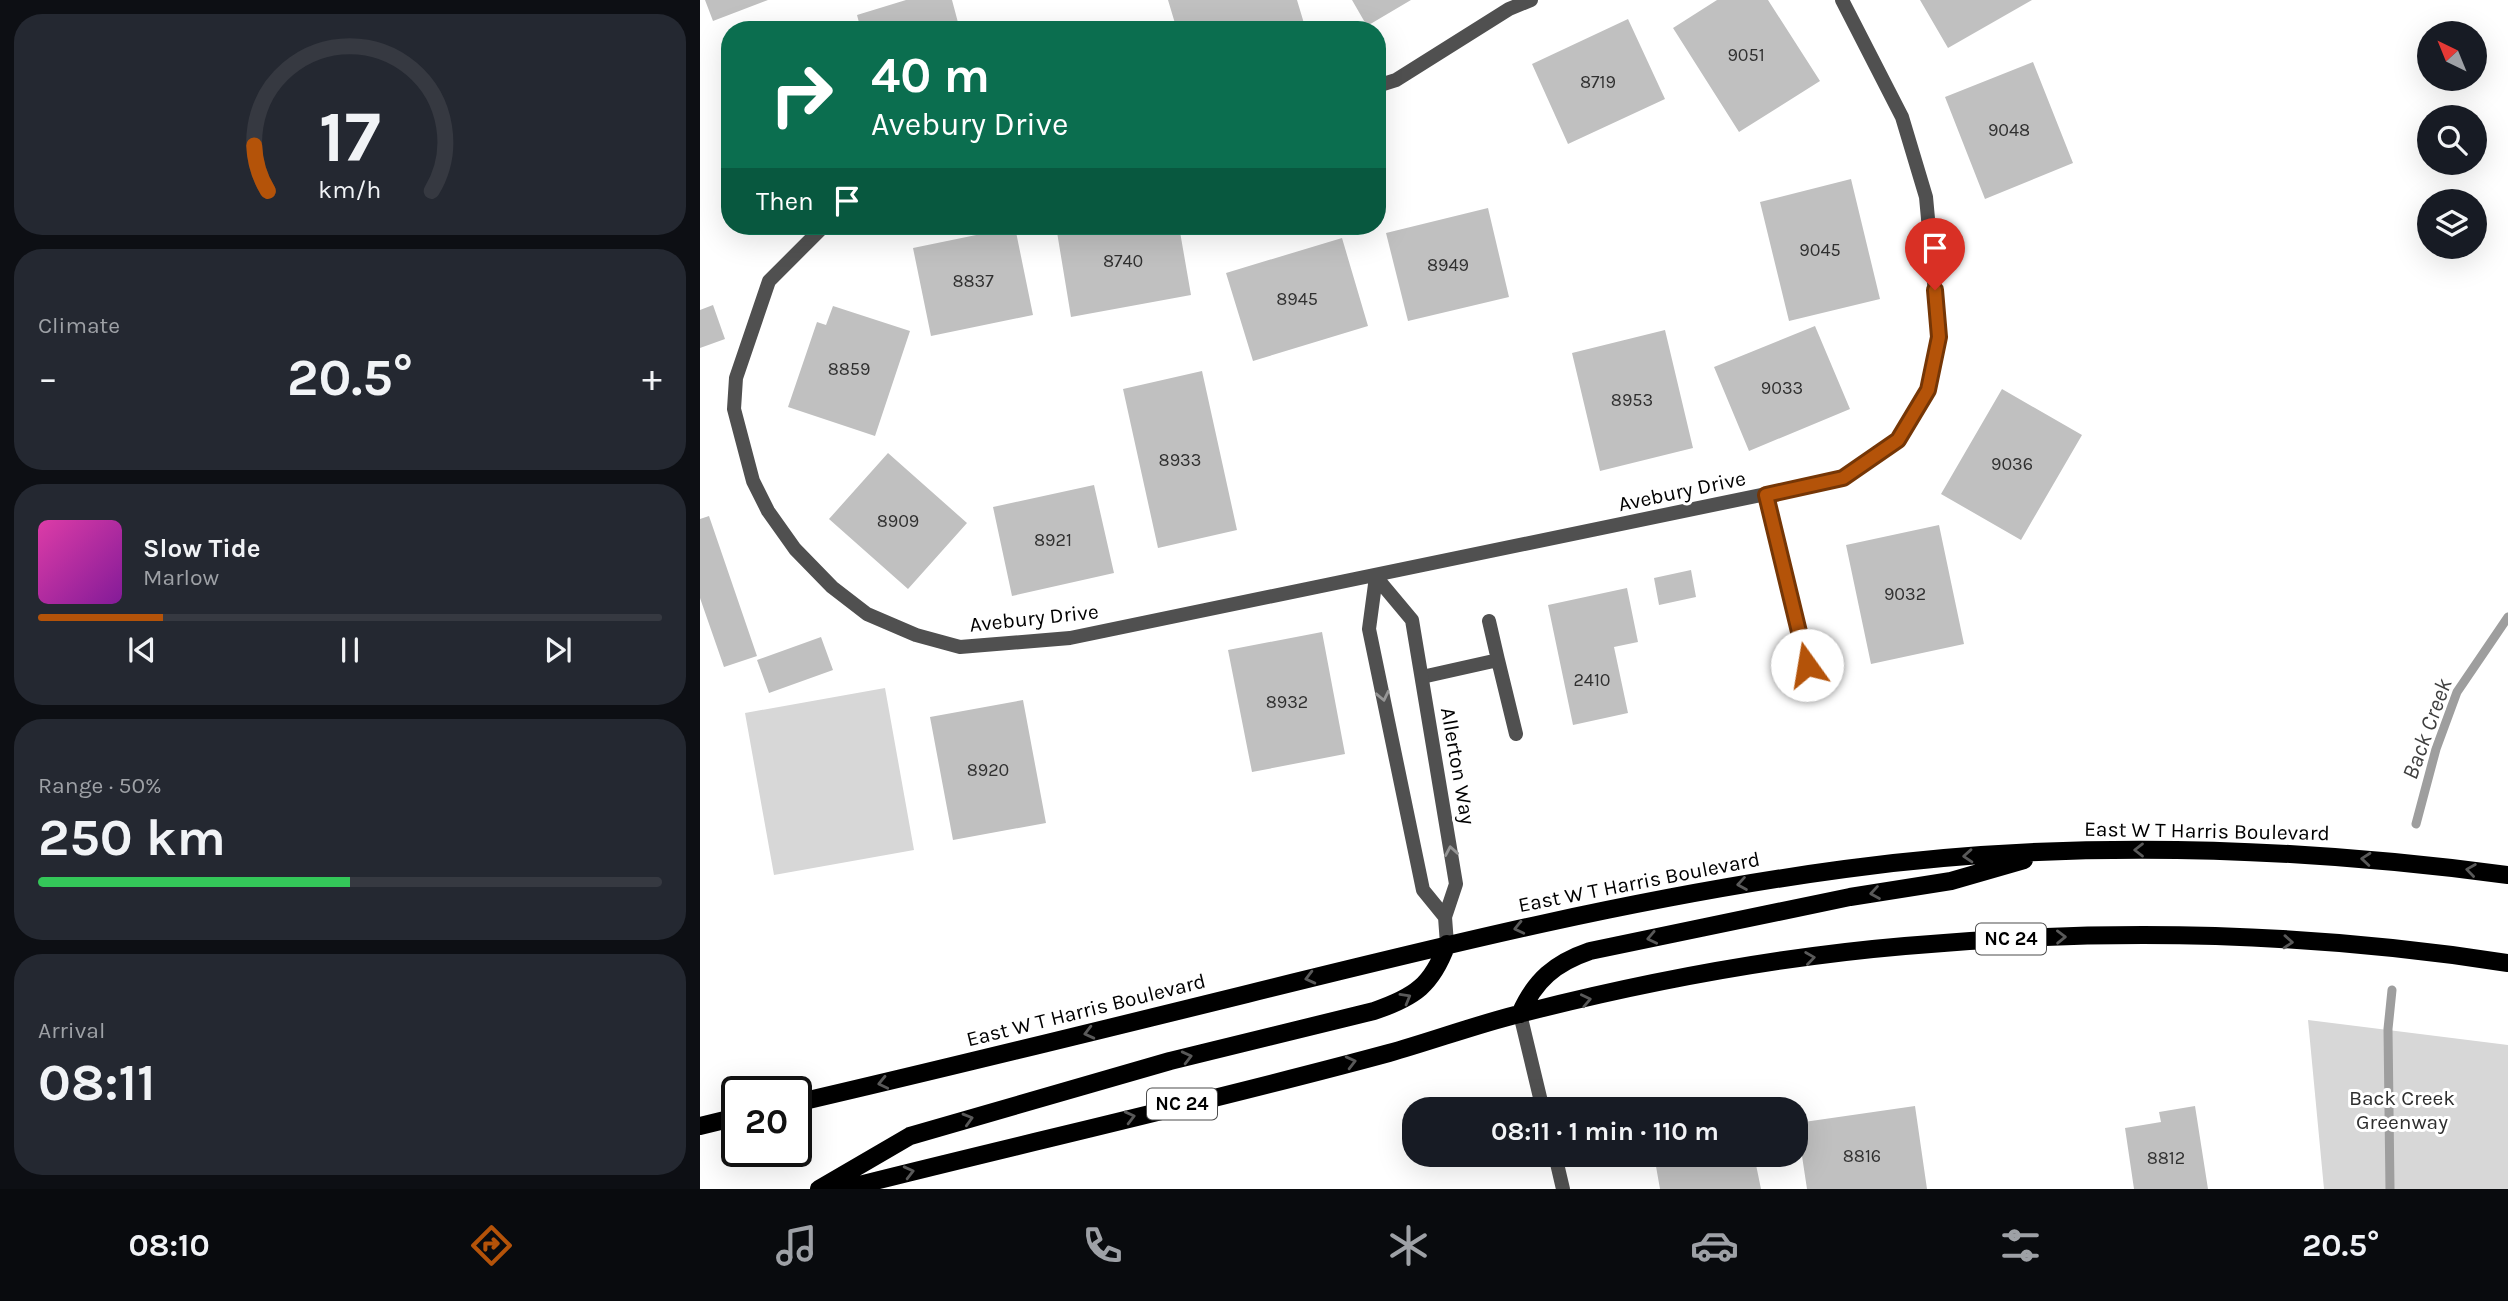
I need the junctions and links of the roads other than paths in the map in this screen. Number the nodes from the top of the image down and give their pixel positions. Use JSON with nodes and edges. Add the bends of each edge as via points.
{"nodes":[{"id":1,"x":1531,"y":0,"type":"edge"},
{"id":2,"x":1842,"y":0,"type":"edge"},
{"id":3,"x":1386,"y":83,"type":"edge"},
{"id":4,"x":815,"y":235,"type":"edge"},
{"id":5,"x":1766,"y":495,"type":"junction"},
{"id":6,"x":1376,"y":577,"type":"junction"},
{"id":7,"x":1489,"y":621,"type":"dead end"},
{"id":8,"x":1498,"y":660,"type":"junction"},
{"id":9,"x":1807,"y":665,"type":"dead end"},
{"id":10,"x":1422,"y":677,"type":"junction"},
{"id":11,"x":1516,"y":734,"type":"dead end"},
{"id":12,"x":2060,"y":850,"type":"junction"},
{"id":13,"x":2508,"y":875,"type":"edge"},
{"id":14,"x":1445,"y":918,"type":"junction"},
{"id":15,"x":1447,"y":944,"type":"junction"},
{"id":16,"x":2508,"y":963,"type":"edge"},
{"id":17,"x":1520,"y":1014,"type":"junction"},
{"id":18,"x":1541,"y":1097,"type":"edge"},
{"id":19,"x":812,"y":1099,"type":"edge"},
{"id":20,"x":721,"y":1121,"type":"edge"},
{"id":21,"x":700,"y":1126,"type":"edge"},
{"id":22,"x":1558,"y":1167,"type":"edge"},
{"id":23,"x":819,"y":1189,"type":"edge"},
{"id":24,"x":843,"y":1189,"type":"edge"},
{"id":25,"x":1563,"y":1189,"type":"edge"}],
"edges":[{"from":1,"to":3,"type":"street"},
{"from":2,"to":5,"type":"street","name":"Avebury Drive","via":[[1902,117],[1926,197],[1939,337],[1928,390],[1898,440],[1843,478]]},
{"from":4,"to":6,"type":"street","name":"Avebury Drive","via":[[769,281],[736,378],[734,410],[752,481],[768,511],[795,549],[867,614],[960,647],[1070,638]]},
{"from":5,"to":6,"type":"street","name":"Avebury Drive"},
{"from":5,"to":9,"type":"street"},
{"from":6,"to":10,"type":"street","name":"Allerton Way","via":[[1412,620]]},
{"from":6,"to":14,"type":"street","one_way":true,"via":[[1369,629],[1423,890]]},
{"from":7,"to":8,"type":"street"},
{"from":8,"to":10,"type":"street"},
{"from":8,"to":11,"type":"street"},
{"from":14,"to":10,"type":"street","name":"Allerton Way","one_way":true,"via":[[1456,884]]},
{"from":13,"to":12,"type":"main road","name":"East W T Harris Boulevard","one_way":true,"via":[[2317,855]]},
{"from":12,"to":15,"type":"main road","name":"East W T Harris Boulevard","one_way":true,"via":[[1848,868],[1727,886]]},
{"from":12,"to":17,"type":"main road","one_way":true,"via":[[1951,881],[1850,897],[1590,951],[1554,967],[1530,992]]},
{"from":14,"to":15,"type":"street","name":"Allerton Way"},
{"from":15,"to":19,"type":"main road","name":"East W T Harris Boulevard","one_way":true},
{"from":23,"to":15,"type":"main road","one_way":true,"via":[[911,1136],[1170,1061],[1398,1003],[1432,977]]},
{"from":17,"to":16,"type":"main road","number":"NC 24","one_way":true,"via":[[1803,959],[1903,946],[2040,937],[2258,939]]},
{"from":17,"to":18,"type":"street"},
{"from":24,"to":17,"type":"main road","number":"NC 24","one_way":true,"via":[[1389,1053]]},
{"from":20,"to":21,"type":"main road"},
{"from":22,"to":25,"type":"street"}]}
